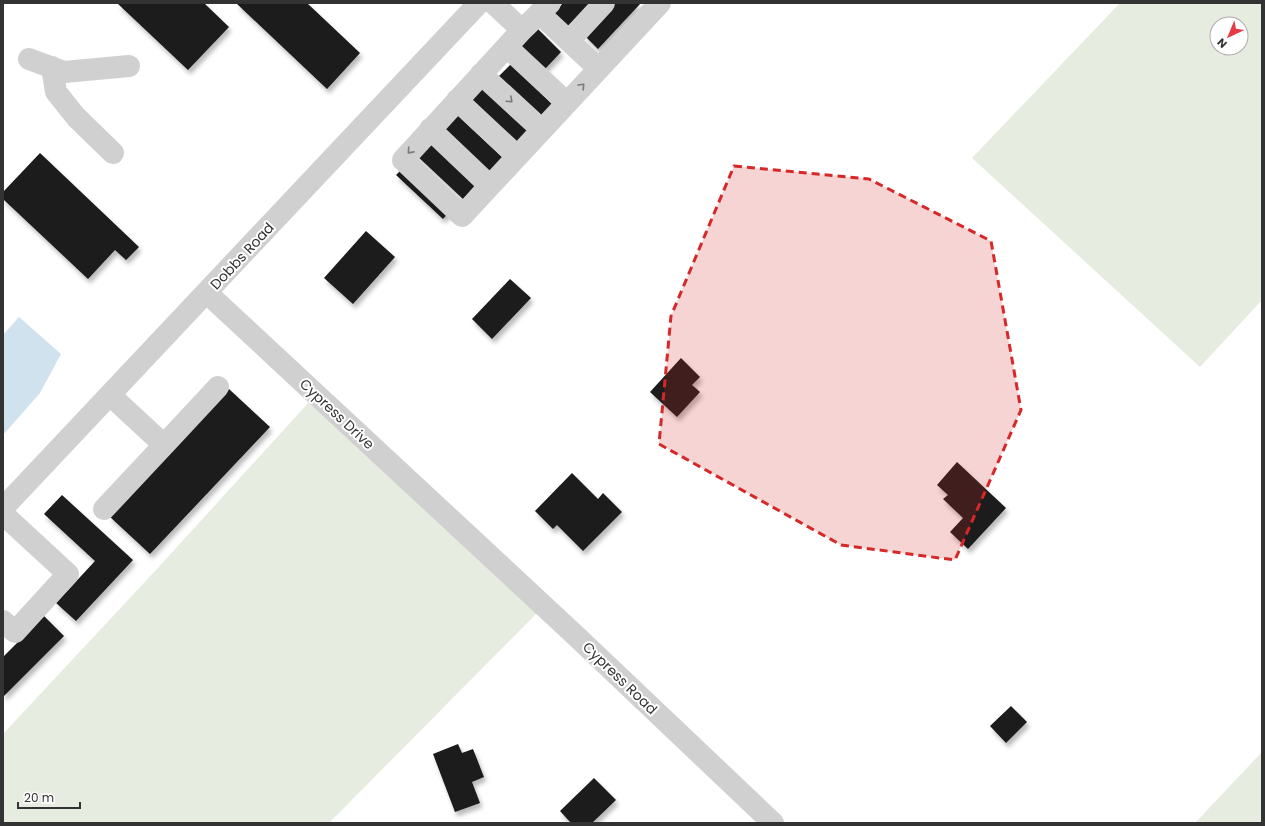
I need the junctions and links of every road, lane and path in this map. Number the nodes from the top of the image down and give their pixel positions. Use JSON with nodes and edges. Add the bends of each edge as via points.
{"nodes":[{"id":1,"x":479,"y":3,"type":"edge"},
{"id":2,"x":493,"y":3,"type":"edge"},
{"id":3,"x":604,"y":3,"type":"edge"},
{"id":4,"x":660,"y":3,"type":"edge"},
{"id":5,"x":545,"y":8,"type":"edge"},
{"id":6,"x":522,"y":30,"type":"junction"},
{"id":7,"x":569,"y":41,"type":"junction"},
{"id":8,"x":507,"y":47,"type":"junction"},
{"id":9,"x":29,"y":59,"type":"dead end"},
{"id":10,"x":130,"y":66,"type":"dead end"},
{"id":11,"x":52,"y":67,"type":"junction"},
{"id":12,"x":599,"y":69,"type":"junction"},
{"id":13,"x":481,"y":74,"type":"junction"},
{"id":14,"x":457,"y":100,"type":"junction"},
{"id":15,"x":567,"y":103,"type":"junction"},
{"id":16,"x":430,"y":129,"type":"junction"},
{"id":17,"x":542,"y":130,"type":"junction"},
{"id":18,"x":113,"y":153,"type":"dead end"},
{"id":19,"x":518,"y":156,"type":"junction"},
{"id":20,"x":490,"y":186,"type":"junction"},
{"id":21,"x":207,"y":293,"type":"junction"},
{"id":22,"x":218,"y":386,"type":"dead end"},
{"id":23,"x":110,"y":395,"type":"junction"},
{"id":24,"x":164,"y":445,"type":"junction"},
{"id":25,"x":3,"y":508,"type":"edge"},
{"id":26,"x":104,"y":509,"type":"dead end"},
{"id":27,"x":3,"y":514,"type":"edge"},
{"id":28,"x":467,"y":535,"type":"joint"},
{"id":29,"x":3,"y":621,"type":"edge"},
{"id":30,"x":773,"y":823,"type":"edge"}],
"edges":[{"from":1,"to":21,"type":"street","name":"Dobbs Road"},
{"from":2,"to":6,"type":"street"},
{"from":3,"to":7,"type":"street"},
{"from":4,"to":12,"type":"street"},
{"from":5,"to":6,"type":"street"},
{"from":5,"to":7,"type":"street"},
{"from":6,"to":8,"type":"street"},
{"from":7,"to":12,"type":"street"},
{"from":8,"to":13,"type":"street"},
{"from":8,"to":15,"type":"street"},
{"from":9,"to":11,"type":"street"},
{"from":10,"to":11,"type":"street","via":[[64,72]]},
{"from":11,"to":18,"type":"street","via":[[56,92]]},
{"from":15,"to":12,"type":"street","one_way":true},
{"from":13,"to":14,"type":"street"},
{"from":13,"to":17,"type":"street","one_way":true},
{"from":14,"to":16,"type":"street"},
{"from":14,"to":19,"type":"street"},
{"from":15,"to":17,"type":"street"},
{"from":16,"to":20,"type":"street"},
{"from":16,"to":20,"type":"street","one_way":true,"via":[[403,160],[440,196],[462,216]]},
{"from":17,"to":19,"type":"street"},
{"from":19,"to":20,"type":"street"},
{"from":21,"to":23,"type":"street","name":"Dobbs Road"},
{"from":21,"to":28,"type":"street","name":"Cypress Drive"},
{"from":22,"to":24,"type":"street"},
{"from":23,"to":24,"type":"street"},
{"from":23,"to":25,"type":"street","name":"Dobbs Road"},
{"from":24,"to":26,"type":"street"},
{"from":27,"to":29,"type":"street","via":[[68,574],[15,632]]},
{"from":28,"to":30,"type":"street","name":"Cypress Road"}]}
